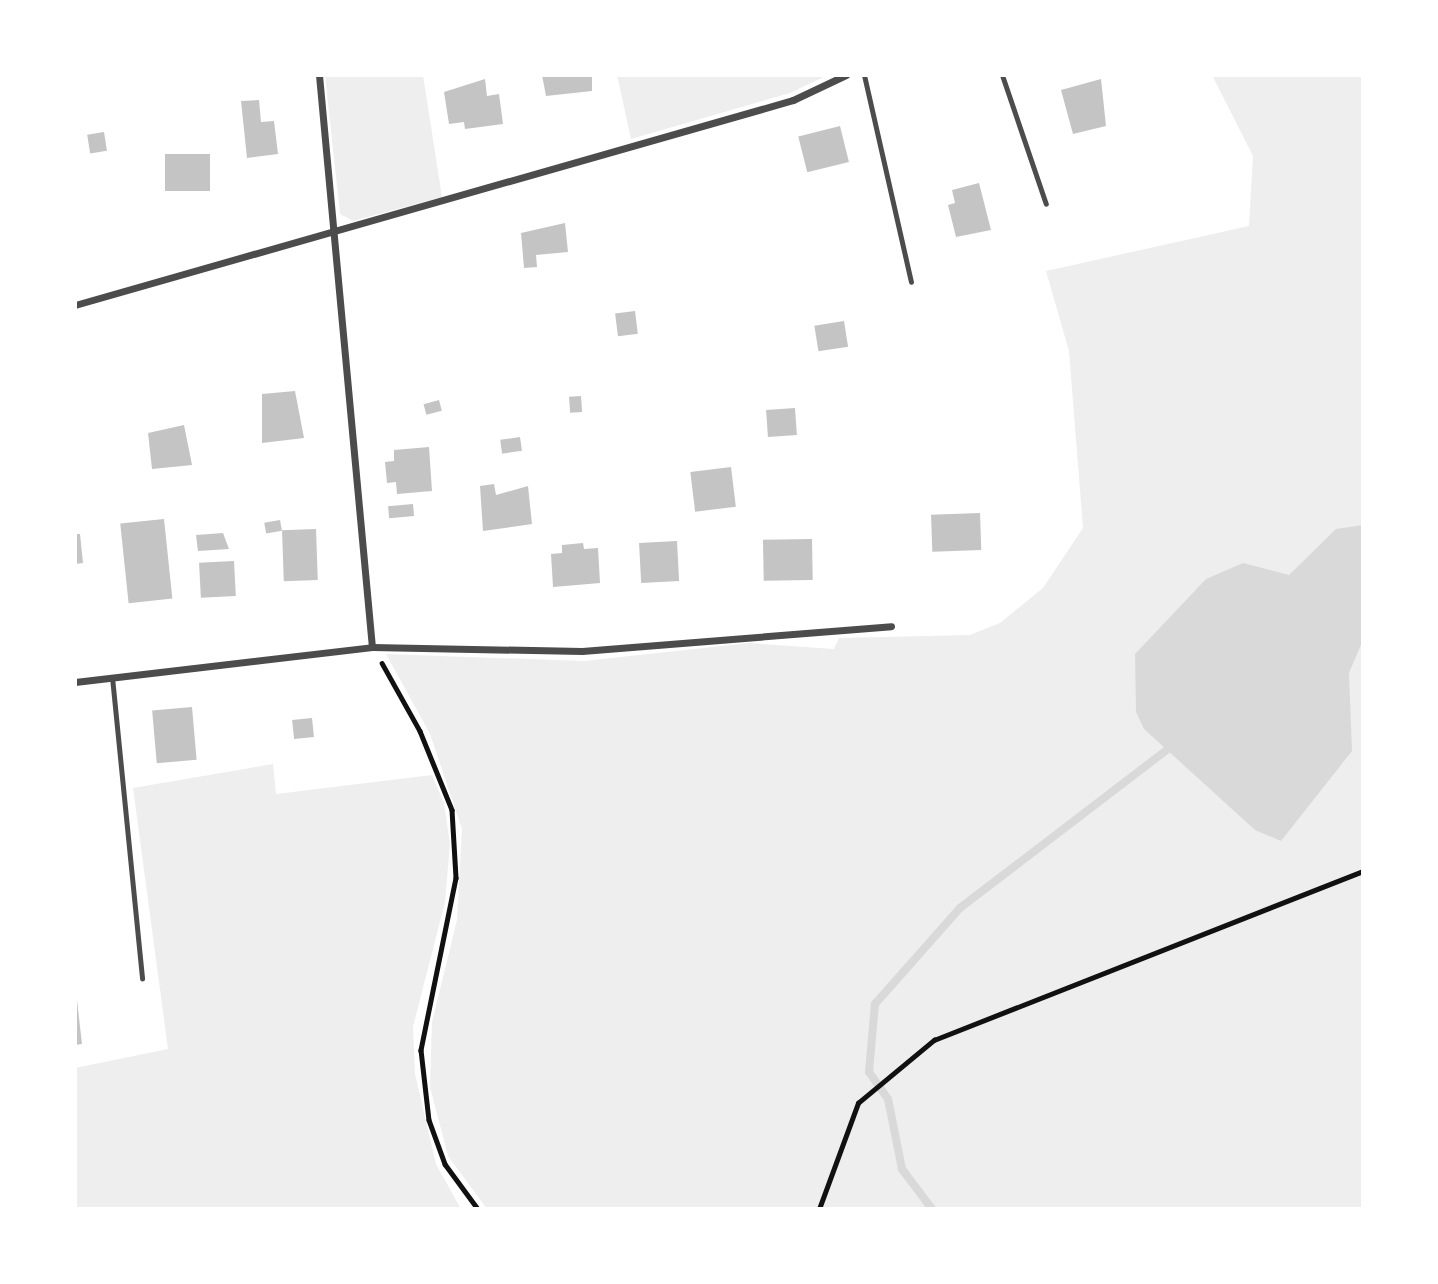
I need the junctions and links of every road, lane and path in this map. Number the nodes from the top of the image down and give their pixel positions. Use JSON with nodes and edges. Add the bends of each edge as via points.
{"nodes":[{"id":1,"x":319,"y":75,"type":"edge"},
{"id":2,"x":846,"y":75,"type":"edge"},
{"id":3,"x":864,"y":75,"type":"edge"},
{"id":4,"x":1002,"y":75,"type":"edge"},
{"id":5,"x":1045,"y":204,"type":"dead end"},
{"id":6,"x":335,"y":234,"type":"junction"},
{"id":7,"x":911,"y":282,"type":"dead end"},
{"id":8,"x":75,"y":305,"type":"edge"},
{"id":9,"x":891,"y":626,"type":"dead end"},
{"id":10,"x":372,"y":647,"type":"junction"},
{"id":11,"x":112,"y":677,"type":"junction"},
{"id":12,"x":75,"y":682,"type":"edge"},
{"id":13,"x":1363,"y":871,"type":"edge"},
{"id":14,"x":142,"y":979,"type":"dead end"},
{"id":15,"x":478,"y":1209,"type":"edge"},
{"id":16,"x":820,"y":1209,"type":"edge"}],
"edges":[{"from":1,"to":6,"type":"street"},
{"from":2,"to":6,"type":"street","via":[[793,100]]},
{"from":3,"to":7,"type":"lane"},
{"from":4,"to":5,"type":"lane"},
{"from":6,"to":8,"type":"street"},
{"from":6,"to":10,"type":"street"},
{"from":9,"to":10,"type":"street","via":[[582,651]]},
{"from":10,"to":11,"type":"street"},
{"from":10,"to":15,"type":"path","via":[[420,730],[452,810],[456,878],[421,1050],[433,1131],[445,1164]]},
{"from":11,"to":12,"type":"street"},
{"from":11,"to":14,"type":"lane"},
{"from":13,"to":16,"type":"path","via":[[934,1040],[858,1103]]}]}
